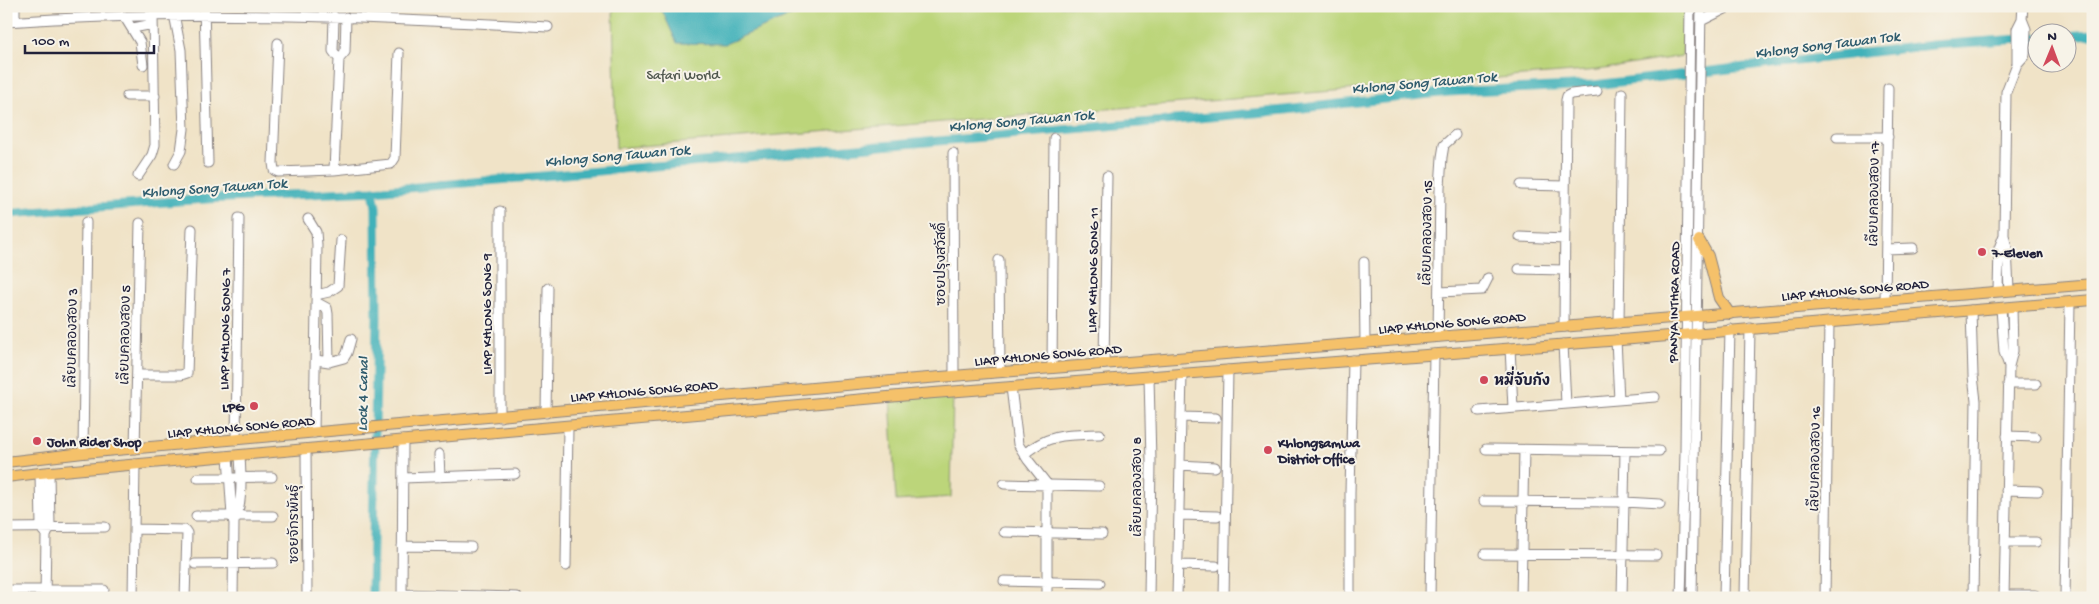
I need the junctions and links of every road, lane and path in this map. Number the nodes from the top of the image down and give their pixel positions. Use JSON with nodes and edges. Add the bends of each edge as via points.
{"nodes":[{"id":1,"x":15,"y":6,"type":"edge"},
{"id":2,"x":341,"y":6,"type":"edge"},
{"id":3,"x":1690,"y":6,"type":"edge"},
{"id":4,"x":1701,"y":6,"type":"edge"},
{"id":5,"x":1731,"y":6,"type":"edge"},
{"id":6,"x":2023,"y":6,"type":"edge"},
{"id":7,"x":1719,"y":9,"type":"edge"},
{"id":8,"x":188,"y":10,"type":"edge"},
{"id":9,"x":204,"y":10,"type":"edge"},
{"id":10,"x":318,"y":11,"type":"edge"},
{"id":11,"x":152,"y":14,"type":"edge"},
{"id":12,"x":174,"y":14,"type":"junction"},
{"id":13,"x":124,"y":16,"type":"junction"},
{"id":14,"x":340,"y":17,"type":"junction"},
{"id":15,"x":11,"y":21,"type":"edge"},
{"id":16,"x":1701,"y":21,"type":"junction"},
{"id":17,"x":133,"y":28,"type":"junction"},
{"id":18,"x":548,"y":28,"type":"dead end"},
{"id":19,"x":278,"y":43,"type":"dead end"},
{"id":20,"x":399,"y":54,"type":"dead end"},
{"id":21,"x":143,"y":66,"type":"dead end"},
{"id":22,"x":1689,"y":69,"type":"junction"},
{"id":23,"x":1700,"y":69,"type":"junction"},
{"id":24,"x":1888,"y":88,"type":"dead end"},
{"id":25,"x":1597,"y":91,"type":"dead end"},
{"id":26,"x":1622,"y":93,"type":"dead end"},
{"id":27,"x":127,"y":96,"type":"dead end"},
{"id":28,"x":155,"y":96,"type":"junction"},
{"id":29,"x":1455,"y":135,"type":"dead end"},
{"id":30,"x":1837,"y":137,"type":"dead end"},
{"id":31,"x":1888,"y":137,"type":"junction"},
{"id":32,"x":1054,"y":138,"type":"dead end"},
{"id":33,"x":953,"y":153,"type":"dead end"},
{"id":34,"x":174,"y":164,"type":"dead end"},
{"id":35,"x":208,"y":164,"type":"dead end"},
{"id":36,"x":334,"y":170,"type":"junction"},
{"id":37,"x":138,"y":176,"type":"dead end"},
{"id":38,"x":1107,"y":176,"type":"dead end"},
{"id":39,"x":1521,"y":185,"type":"dead end"},
{"id":40,"x":1565,"y":186,"type":"junction"},
{"id":41,"x":500,"y":211,"type":"dead end"},
{"id":42,"x":239,"y":218,"type":"dead end"},
{"id":43,"x":308,"y":219,"type":"dead end"},
{"id":44,"x":86,"y":222,"type":"dead end"},
{"id":45,"x":140,"y":223,"type":"dead end"},
{"id":46,"x":192,"y":229,"type":"dead end"},
{"id":47,"x":1520,"y":237,"type":"dead end"},
{"id":48,"x":1564,"y":238,"type":"junction"},
{"id":49,"x":341,"y":240,"type":"dead end"},
{"id":50,"x":1699,"y":240,"type":"junction"},
{"id":51,"x":1913,"y":248,"type":"dead end"},
{"id":52,"x":1886,"y":249,"type":"junction"},
{"id":53,"x":999,"y":260,"type":"dead end"},
{"id":54,"x":1364,"y":262,"type":"dead end"},
{"id":55,"x":1519,"y":269,"type":"dead end"},
{"id":56,"x":1564,"y":270,"type":"junction"},
{"id":57,"x":1488,"y":278,"type":"dead end"},
{"id":58,"x":2093,"y":284,"type":"edge"},
{"id":59,"x":548,"y":288,"type":"dead end"},
{"id":60,"x":2003,"y":291,"type":"junction"},
{"id":61,"x":1439,"y":292,"type":"junction"},
{"id":62,"x":316,"y":298,"type":"junction"},
{"id":63,"x":1885,"y":300,"type":"junction"},
{"id":64,"x":2093,"y":300,"type":"edge"},
{"id":65,"x":2070,"y":302,"type":"junction"},
{"id":66,"x":2007,"y":307,"type":"junction"},
{"id":67,"x":1971,"y":310,"type":"junction"},
{"id":68,"x":1730,"y":314,"type":"junction"},
{"id":69,"x":1698,"y":317,"type":"junction"},
{"id":70,"x":1686,"y":318,"type":"junction"},
{"id":71,"x":1620,"y":322,"type":"junction"},
{"id":72,"x":1830,"y":322,"type":"junction"},
{"id":73,"x":1564,"y":327,"type":"junction"},
{"id":74,"x":1750,"y":328,"type":"junction"},
{"id":75,"x":1730,"y":329,"type":"junction"},
{"id":76,"x":1697,"y":332,"type":"junction"},
{"id":77,"x":1686,"y":333,"type":"junction"},
{"id":78,"x":1438,"y":337,"type":"junction"},
{"id":79,"x":1410,"y":339,"type":"junction"},
{"id":80,"x":351,"y":340,"type":"dead end"},
{"id":81,"x":1616,"y":340,"type":"junction"},
{"id":82,"x":1365,"y":343,"type":"junction"},
{"id":83,"x":1563,"y":344,"type":"junction"},
{"id":84,"x":1510,"y":348,"type":"junction"},
{"id":85,"x":1434,"y":354,"type":"junction"},
{"id":86,"x":1411,"y":356,"type":"junction"},
{"id":87,"x":316,"y":360,"type":"junction"},
{"id":88,"x":1353,"y":360,"type":"junction"},
{"id":89,"x":329,"y":362,"type":"junction"},
{"id":90,"x":1104,"y":364,"type":"junction"},
{"id":91,"x":1052,"y":368,"type":"junction"},
{"id":92,"x":1228,"y":370,"type":"junction"},
{"id":93,"x":1000,"y":372,"type":"junction"},
{"id":94,"x":1182,"y":373,"type":"junction"},
{"id":95,"x":137,"y":375,"type":"junction"},
{"id":96,"x":954,"y":376,"type":"junction"},
{"id":97,"x":1149,"y":376,"type":"junction"},
{"id":98,"x":2008,"y":384,"type":"junction"},
{"id":99,"x":2036,"y":384,"type":"dead end"},
{"id":100,"x":1011,"y":387,"type":"junction"},
{"id":101,"x":1655,"y":397,"type":"dead end"},
{"id":102,"x":1619,"y":400,"type":"junction"},
{"id":103,"x":1566,"y":404,"type":"junction"},
{"id":104,"x":1513,"y":408,"type":"junction"},
{"id":105,"x":1479,"y":411,"type":"dead end"},
{"id":106,"x":546,"y":413,"type":"junction"},
{"id":107,"x":500,"y":417,"type":"junction"},
{"id":108,"x":1182,"y":417,"type":"junction"},
{"id":109,"x":1216,"y":418,"type":"dead end"},
{"id":110,"x":568,"y":426,"type":"junction"},
{"id":111,"x":314,"y":433,"type":"junction"},
{"id":112,"x":1100,"y":434,"type":"dead end"},
{"id":113,"x":2007,"y":436,"type":"junction"},
{"id":114,"x":2036,"y":437,"type":"dead end"},
{"id":115,"x":236,"y":440,"type":"junction"},
{"id":116,"x":403,"y":440,"type":"junction"},
{"id":117,"x":1486,"y":448,"type":"dead end"},
{"id":118,"x":135,"y":449,"type":"junction"},
{"id":119,"x":306,"y":449,"type":"junction"},
{"id":120,"x":1524,"y":450,"type":"junction"},
{"id":121,"x":1625,"y":451,"type":"junction"},
{"id":122,"x":1659,"y":451,"type":"dead end"},
{"id":123,"x":83,"y":454,"type":"junction"},
{"id":124,"x":439,"y":454,"type":"dead end"},
{"id":125,"x":1024,"y":454,"type":"junction"},
{"id":126,"x":240,"y":455,"type":"junction"},
{"id":127,"x":228,"y":456,"type":"junction"},
{"id":128,"x":30,"y":459,"type":"junction"},
{"id":129,"x":6,"y":462,"type":"edge"},
{"id":130,"x":135,"y":464,"type":"junction"},
{"id":131,"x":1180,"y":465,"type":"junction"},
{"id":132,"x":1215,"y":467,"type":"dead end"},
{"id":133,"x":40,"y":473,"type":"junction"},
{"id":134,"x":515,"y":474,"type":"dead end"},
{"id":135,"x":6,"y":477,"type":"edge"},
{"id":136,"x":241,"y":477,"type":"junction"},
{"id":137,"x":272,"y":477,"type":"dead end"},
{"id":138,"x":440,"y":477,"type":"junction"},
{"id":139,"x":198,"y":478,"type":"dead end"},
{"id":140,"x":229,"y":478,"type":"junction"},
{"id":141,"x":403,"y":478,"type":"junction"},
{"id":142,"x":1004,"y":484,"type":"dead end"},
{"id":143,"x":1047,"y":484,"type":"junction"},
{"id":144,"x":1100,"y":486,"type":"dead end"},
{"id":145,"x":2006,"y":490,"type":"junction"},
{"id":146,"x":2038,"y":491,"type":"dead end"},
{"id":147,"x":1484,"y":501,"type":"dead end"},
{"id":148,"x":1522,"y":502,"type":"junction"},
{"id":149,"x":1624,"y":502,"type":"junction"},
{"id":150,"x":1660,"y":504,"type":"dead end"},
{"id":151,"x":1179,"y":515,"type":"junction"},
{"id":152,"x":196,"y":516,"type":"dead end"},
{"id":153,"x":273,"y":516,"type":"dead end"},
{"id":154,"x":1217,"y":516,"type":"dead end"},
{"id":155,"x":235,"y":518,"type":"junction"},
{"id":156,"x":105,"y":526,"type":"dead end"},
{"id":157,"x":46,"y":527,"type":"junction"},
{"id":158,"x":6,"y":528,"type":"edge"},
{"id":159,"x":134,"y":529,"type":"junction"},
{"id":160,"x":1004,"y":532,"type":"dead end"},
{"id":161,"x":1047,"y":533,"type":"junction"},
{"id":162,"x":1102,"y":534,"type":"dead end"},
{"id":163,"x":2005,"y":542,"type":"junction"},
{"id":164,"x":2036,"y":542,"type":"dead end"},
{"id":165,"x":402,"y":546,"type":"junction"},
{"id":166,"x":471,"y":547,"type":"dead end"},
{"id":167,"x":1485,"y":554,"type":"dead end"},
{"id":168,"x":1522,"y":554,"type":"junction"},
{"id":169,"x":1623,"y":555,"type":"junction"},
{"id":170,"x":1656,"y":555,"type":"dead end"},
{"id":171,"x":273,"y":563,"type":"dead end"},
{"id":172,"x":195,"y":564,"type":"dead end"},
{"id":173,"x":234,"y":564,"type":"junction"},
{"id":174,"x":1178,"y":565,"type":"junction"},
{"id":175,"x":566,"y":566,"type":"dead end"},
{"id":176,"x":1216,"y":566,"type":"dead end"},
{"id":177,"x":1004,"y":581,"type":"dead end"},
{"id":178,"x":1047,"y":581,"type":"junction"},
{"id":179,"x":1100,"y":583,"type":"dead end"},
{"id":180,"x":6,"y":590,"type":"edge"},
{"id":181,"x":104,"y":590,"type":"dead end"},
{"id":182,"x":45,"y":594,"type":"edge"},
{"id":183,"x":2035,"y":595,"type":"dead end"},
{"id":184,"x":402,"y":596,"type":"edge"},
{"id":185,"x":2004,"y":596,"type":"edge"},
{"id":186,"x":517,"y":597,"type":"edge"},
{"id":187,"x":133,"y":598,"type":"edge"},
{"id":188,"x":185,"y":598,"type":"edge"},
{"id":189,"x":233,"y":598,"type":"edge"},
{"id":190,"x":307,"y":598,"type":"edge"},
{"id":191,"x":1047,"y":598,"type":"edge"},
{"id":192,"x":1149,"y":598,"type":"edge"},
{"id":193,"x":1177,"y":598,"type":"edge"},
{"id":194,"x":1224,"y":598,"type":"edge"},
{"id":195,"x":1350,"y":598,"type":"edge"},
{"id":196,"x":1430,"y":598,"type":"edge"},
{"id":197,"x":1521,"y":598,"type":"edge"},
{"id":198,"x":1622,"y":598,"type":"edge"},
{"id":199,"x":1681,"y":598,"type":"edge"},
{"id":200,"x":1692,"y":598,"type":"edge"},
{"id":201,"x":1724,"y":598,"type":"edge"},
{"id":202,"x":1745,"y":598,"type":"edge"},
{"id":203,"x":1825,"y":598,"type":"edge"},
{"id":204,"x":1973,"y":598,"type":"edge"},
{"id":205,"x":2065,"y":598,"type":"edge"}],
"edges":[{"from":1,"to":15,"type":"street"},
{"from":2,"to":14,"type":"street"},
{"from":3,"to":22,"type":"street","name":"PANYA INTHRA ROAD"},
{"from":4,"to":16,"type":"street","name":"PANYA INTHRA ROAD"},
{"from":5,"to":7,"type":"street"},
{"from":6,"to":60,"type":"street","via":[[2020,54],[2006,92],[2004,235],[1999,248]]},
{"from":7,"to":16,"type":"street","via":[[1711,18]]},
{"from":8,"to":9,"type":"street"},
{"from":8,"to":12,"type":"street"},
{"from":9,"to":10,"type":"street"},
{"from":9,"to":35,"type":"street"},
{"from":10,"to":14,"type":"street"},
{"from":11,"to":12,"type":"street"},
{"from":11,"to":13,"type":"street"},
{"from":11,"to":17,"type":"street"},
{"from":11,"to":28,"type":"street"},
{"from":12,"to":34,"type":"street","via":[[181,50],[184,129],[181,151]]},
{"from":13,"to":15,"type":"street"},
{"from":13,"to":17,"type":"street"},
{"from":14,"to":18,"type":"street"},
{"from":14,"to":36,"type":"street","via":[[345,52],[339,59]]},
{"from":16,"to":23,"type":"street","name":"PANYA INTHRA ROAD"},
{"from":17,"to":21,"type":"street","via":[[140,42]]},
{"from":19,"to":36,"type":"street","via":[[274,170]]},
{"from":20,"to":36,"type":"street","via":[[394,160],[388,165]]},
{"from":22,"to":23,"type":"street"},
{"from":22,"to":70,"type":"street","name":"PANYA INTHRA ROAD"},
{"from":23,"to":50,"type":"street","name":"PANYA INTHRA ROAD"},
{"from":24,"to":31,"type":"street","name":"เลียบคลองสอง 17"},
{"from":25,"to":40,"type":"street","via":[[1567,96]]},
{"from":26,"to":71,"type":"street"},
{"from":27,"to":28,"type":"street"},
{"from":28,"to":37,"type":"street","via":[[155,145]]},
{"from":29,"to":61,"type":"street","name":"เลียบคลองสอง 15","via":[[1444,145],[1442,157]]},
{"from":30,"to":31,"type":"street"},
{"from":31,"to":52,"type":"street","name":"เลียบคลองสอง 17"},
{"from":32,"to":91,"type":"street"},
{"from":33,"to":96,"type":"street","name":"ซอยปรุงสวัสดิ์"},
{"from":38,"to":90,"type":"street","name":"LIAP KHLONG SONG 11"},
{"from":39,"to":40,"type":"street"},
{"from":40,"to":48,"type":"street"},
{"from":41,"to":107,"type":"street","name":"LIAP KHLONG SONG 9"},
{"from":42,"to":115,"type":"street","name":"LIAP KHLONG SONG 7"},
{"from":43,"to":62,"type":"street","via":[[316,232]]},
{"from":44,"to":123,"type":"street","name":"เลียบคลองสอง 3"},
{"from":45,"to":95,"type":"street","name":"เลียบคลองสอง 5"},
{"from":46,"to":95,"type":"street","via":[[188,373]]},
{"from":47,"to":48,"type":"street"},
{"from":48,"to":56,"type":"street"},
{"from":49,"to":62,"type":"street","via":[[338,286]]},
{"from":50,"to":68,"type":"main road","via":[[1708,256],[1719,298]]},
{"from":50,"to":69,"type":"street","name":"PANYA INTHRA ROAD"},
{"from":51,"to":52,"type":"street"},
{"from":52,"to":63,"type":"street","name":"เลียบคลองสอง 17"},
{"from":53,"to":93,"type":"street"},
{"from":54,"to":82,"type":"street"},
{"from":55,"to":56,"type":"street"},
{"from":56,"to":73,"type":"street"},
{"from":57,"to":61,"type":"street","via":[[1482,290]]},
{"from":58,"to":60,"type":"main road","name":"LIAP KHLONG SONG ROAD"},
{"from":59,"to":106,"type":"street"},
{"from":60,"to":63,"type":"main road","name":"LIAP KHLONG SONG ROAD"},
{"from":61,"to":78,"type":"street","name":"เลียบคลองสอง 15"},
{"from":62,"to":87,"type":"street"},
{"from":62,"to":89,"type":"street","via":[[327,308]]},
{"from":63,"to":68,"type":"main road","name":"LIAP KHLONG SONG ROAD"},
{"from":64,"to":65,"type":"main road","name":"LIAP KHLONG SONG ROAD"},
{"from":65,"to":66,"type":"main road","name":"LIAP KHLONG SONG ROAD"},
{"from":65,"to":205,"type":"street"},
{"from":66,"to":67,"type":"main road","name":"LIAP KHLONG SONG ROAD"},
{"from":66,"to":98,"type":"street","via":[[2014,351]]},
{"from":67,"to":72,"type":"main road","name":"LIAP KHLONG SONG ROAD"},
{"from":67,"to":204,"type":"street","via":[[1976,401]]},
{"from":68,"to":69,"type":"main road","name":"LIAP KHLONG SONG ROAD"},
{"from":69,"to":70,"type":"main road","name":"LIAP KHLONG SONG ROAD"},
{"from":69,"to":76,"type":"street","name":"PANYA INTHRA ROAD"},
{"from":70,"to":71,"type":"main road","name":"LIAP KHLONG SONG ROAD"},
{"from":70,"to":77,"type":"street","name":"PANYA INTHRA ROAD"},
{"from":71,"to":73,"type":"main road","name":"LIAP KHLONG SONG ROAD"},
{"from":72,"to":74,"type":"main road","name":"LIAP KHLONG SONG ROAD"},
{"from":72,"to":203,"type":"street","name":"เลียบคลองสอง 16"},
{"from":73,"to":78,"type":"main road","name":"LIAP KHLONG SONG ROAD"},
{"from":74,"to":75,"type":"main road","name":"LIAP KHLONG SONG ROAD"},
{"from":74,"to":202,"type":"street"},
{"from":75,"to":76,"type":"main road","name":"LIAP KHLONG SONG ROAD"},
{"from":75,"to":201,"type":"street"},
{"from":76,"to":77,"type":"main road","name":"LIAP KHLONG SONG ROAD"},
{"from":76,"to":200,"type":"street","name":"PANYA INTHRA ROAD"},
{"from":77,"to":81,"type":"main road","name":"LIAP KHLONG SONG ROAD"},
{"from":77,"to":199,"type":"street","name":"PANYA INTHRA ROAD"},
{"from":78,"to":79,"type":"main road","name":"LIAP KHLONG SONG ROAD"},
{"from":79,"to":82,"type":"main road","name":"LIAP KHLONG SONG ROAD"},
{"from":79,"to":86,"type":"main road"},
{"from":80,"to":89,"type":"street","via":[[344,358]]},
{"from":81,"to":83,"type":"main road","name":"LIAP KHLONG SONG ROAD"},
{"from":81,"to":102,"type":"street"},
{"from":82,"to":90,"type":"main road","name":"LIAP KHLONG SONG ROAD"},
{"from":83,"to":84,"type":"main road","name":"LIAP KHLONG SONG ROAD"},
{"from":83,"to":103,"type":"street"},
{"from":84,"to":85,"type":"main road","name":"LIAP KHLONG SONG ROAD"},
{"from":84,"to":104,"type":"street"},
{"from":85,"to":86,"type":"main road","name":"LIAP KHLONG SONG ROAD"},
{"from":85,"to":196,"type":"street"},
{"from":86,"to":88,"type":"main road","name":"LIAP KHLONG SONG ROAD"},
{"from":87,"to":89,"type":"street"},
{"from":87,"to":111,"type":"street"},
{"from":88,"to":92,"type":"main road","name":"LIAP KHLONG SONG ROAD"},
{"from":88,"to":195,"type":"street"},
{"from":90,"to":91,"type":"main road","name":"LIAP KHLONG SONG ROAD"},
{"from":91,"to":93,"type":"main road","name":"LIAP KHLONG SONG ROAD"},
{"from":92,"to":94,"type":"main road","name":"LIAP KHLONG SONG ROAD"},
{"from":92,"to":194,"type":"street"},
{"from":93,"to":96,"type":"main road","name":"LIAP KHLONG SONG ROAD"},
{"from":94,"to":97,"type":"main road","name":"LIAP KHLONG SONG ROAD"},
{"from":94,"to":108,"type":"street"},
{"from":95,"to":118,"type":"street","name":"เลียบคลองสอง 5"},
{"from":96,"to":106,"type":"main road","name":"LIAP KHLONG SONG ROAD"},
{"from":97,"to":100,"type":"main road","name":"LIAP KHLONG SONG ROAD"},
{"from":97,"to":192,"type":"street","name":"เลียบคลองสอง 8"},
{"from":98,"to":99,"type":"street"},
{"from":98,"to":113,"type":"street"},
{"from":100,"to":110,"type":"main road","name":"LIAP KHLONG SONG ROAD"},
{"from":100,"to":125,"type":"street","via":[[1018,444]]},
{"from":101,"to":102,"type":"street"},
{"from":102,"to":103,"type":"street"},
{"from":103,"to":104,"type":"street"},
{"from":104,"to":105,"type":"street"},
{"from":106,"to":107,"type":"main road","name":"LIAP KHLONG SONG ROAD"},
{"from":107,"to":111,"type":"main road","name":"LIAP KHLONG SONG ROAD"},
{"from":108,"to":109,"type":"street"},
{"from":108,"to":131,"type":"street"},
{"from":110,"to":116,"type":"main road","name":"LIAP KHLONG SONG ROAD"},
{"from":110,"to":175,"type":"street"},
{"from":111,"to":115,"type":"main road","name":"LIAP KHLONG SONG ROAD"},
{"from":112,"to":125,"type":"street","via":[[1058,435]]},
{"from":113,"to":114,"type":"street"},
{"from":113,"to":145,"type":"street"},
{"from":115,"to":118,"type":"main road","name":"LIAP KHLONG SONG ROAD"},
{"from":116,"to":119,"type":"main road","name":"LIAP KHLONG SONG ROAD"},
{"from":116,"to":141,"type":"street"},
{"from":117,"to":120,"type":"street"},
{"from":118,"to":123,"type":"main road","name":"LIAP KHLONG SONG ROAD"},
{"from":119,"to":126,"type":"main road","name":"LIAP KHLONG SONG ROAD"},
{"from":119,"to":190,"type":"street","name":"ซอยจักรพันธุ์"},
{"from":120,"to":121,"type":"street"},
{"from":120,"to":148,"type":"street"},
{"from":121,"to":122,"type":"street"},
{"from":121,"to":149,"type":"street"},
{"from":123,"to":128,"type":"main road","name":"LIAP KHLONG SONG ROAD"},
{"from":124,"to":138,"type":"street"},
{"from":125,"to":143,"type":"street"},
{"from":126,"to":127,"type":"main road","name":"LIAP KHLONG SONG ROAD"},
{"from":126,"to":136,"type":"street"},
{"from":127,"to":130,"type":"main road","name":"LIAP KHLONG SONG ROAD"},
{"from":127,"to":140,"type":"street"},
{"from":128,"to":129,"type":"main road","name":"LIAP KHLONG SONG ROAD"},
{"from":128,"to":133,"type":"main road"},
{"from":130,"to":133,"type":"main road","name":"LIAP KHLONG SONG ROAD"},
{"from":130,"to":159,"type":"street"},
{"from":131,"to":132,"type":"street"},
{"from":131,"to":151,"type":"street"},
{"from":133,"to":135,"type":"main road","name":"LIAP KHLONG SONG ROAD"},
{"from":133,"to":157,"type":"street"},
{"from":134,"to":138,"type":"street"},
{"from":136,"to":137,"type":"street"},
{"from":136,"to":140,"type":"street"},
{"from":136,"to":155,"type":"street"},
{"from":138,"to":141,"type":"street"},
{"from":139,"to":140,"type":"street"},
{"from":140,"to":155,"type":"street"},
{"from":141,"to":165,"type":"street"},
{"from":142,"to":143,"type":"street"},
{"from":143,"to":144,"type":"street"},
{"from":143,"to":161,"type":"street"},
{"from":145,"to":146,"type":"street"},
{"from":145,"to":163,"type":"street"},
{"from":147,"to":148,"type":"street"},
{"from":148,"to":149,"type":"street"},
{"from":148,"to":168,"type":"street"},
{"from":149,"to":150,"type":"street"},
{"from":149,"to":169,"type":"street"},
{"from":151,"to":154,"type":"street"},
{"from":151,"to":174,"type":"street"},
{"from":152,"to":155,"type":"street"},
{"from":153,"to":155,"type":"street"},
{"from":155,"to":173,"type":"street"},
{"from":156,"to":157,"type":"street"},
{"from":157,"to":158,"type":"street"},
{"from":157,"to":182,"type":"street"},
{"from":159,"to":187,"type":"street"},
{"from":159,"to":188,"type":"street","via":[[185,530]]},
{"from":160,"to":161,"type":"street"},
{"from":161,"to":162,"type":"street"},
{"from":161,"to":178,"type":"street"},
{"from":163,"to":164,"type":"street"},
{"from":163,"to":185,"type":"street"},
{"from":165,"to":166,"type":"street"},
{"from":165,"to":184,"type":"street"},
{"from":167,"to":168,"type":"street"},
{"from":168,"to":169,"type":"street"},
{"from":168,"to":197,"type":"street"},
{"from":169,"to":170,"type":"street"},
{"from":169,"to":198,"type":"street"},
{"from":171,"to":173,"type":"street"},
{"from":172,"to":173,"type":"street"},
{"from":173,"to":189,"type":"street"},
{"from":174,"to":176,"type":"street"},
{"from":174,"to":193,"type":"street"},
{"from":177,"to":178,"type":"street"},
{"from":178,"to":179,"type":"street"},
{"from":178,"to":191,"type":"street"},
{"from":180,"to":182,"type":"street"},
{"from":181,"to":182,"type":"street"},
{"from":183,"to":185,"type":"street"},
{"from":184,"to":186,"type":"street"}]}
